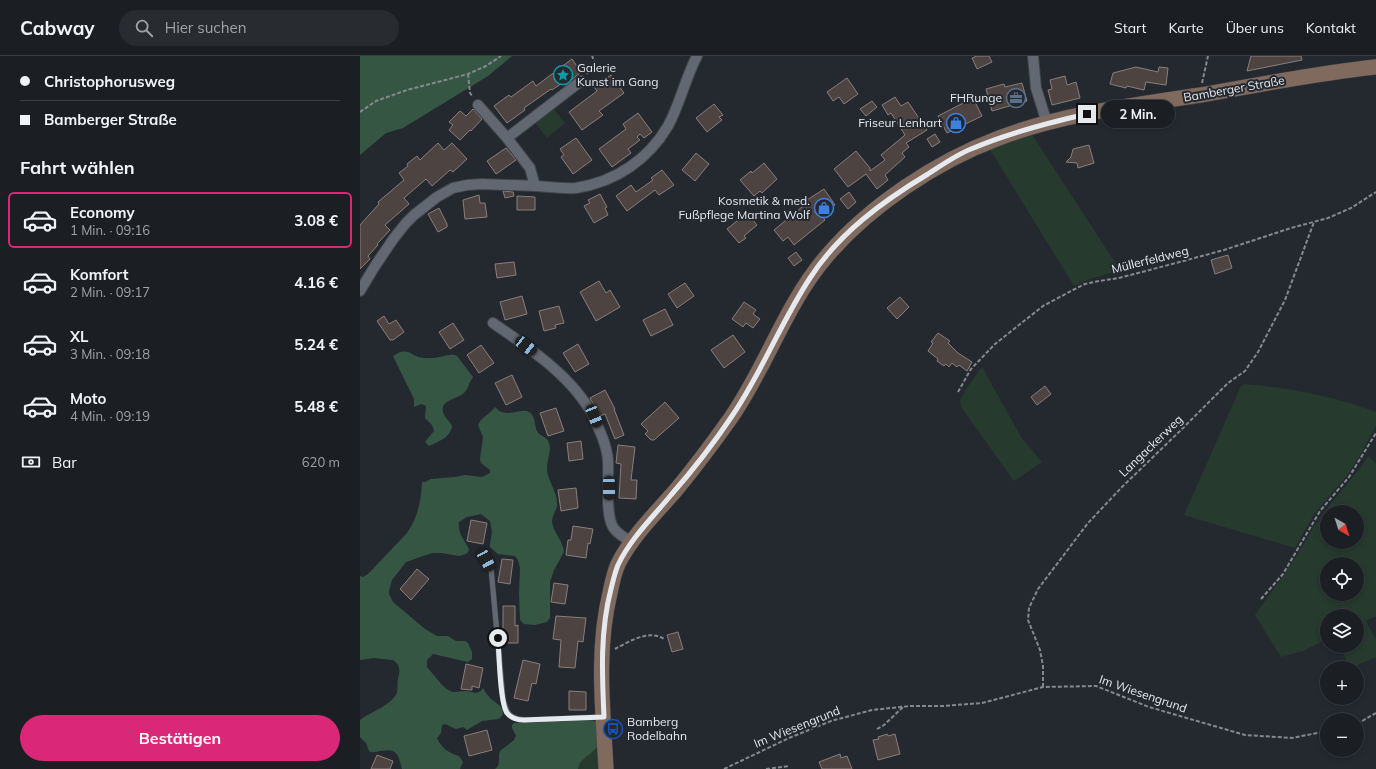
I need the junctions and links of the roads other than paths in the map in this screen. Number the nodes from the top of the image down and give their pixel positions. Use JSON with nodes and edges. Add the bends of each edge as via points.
{"nodes":[{"id":1,"x":697,"y":56,"type":"edge"},
{"id":2,"x":1033,"y":56,"type":"edge"},
{"id":3,"x":1376,"y":68,"type":"edge"},
{"id":4,"x":581,"y":81,"type":"road end"},
{"id":5,"x":478,"y":105,"type":"road end"},
{"id":6,"x":1047,"y":123,"type":"junction"},
{"id":7,"x":508,"y":138,"type":"junction"},
{"id":8,"x":535,"y":186,"type":"junction"},
{"id":9,"x":360,"y":291,"type":"edge"},
{"id":10,"x":493,"y":323,"type":"dead end"},
{"id":11,"x":632,"y":542,"type":"junction"},
{"id":12,"x":482,"y":553,"type":"dead end"},
{"id":13,"x":604,"y":717,"type":"junction"},
{"id":14,"x":606,"y":769,"type":"edge"}],
"edges":[{"from":1,"to":8,"type":"street","via":[[668,126],[652,148],[636,163],[616,176],[592,184],[574,188]]},
{"from":2,"to":6,"type":"street","via":[[1036,88]]},
{"from":3,"to":6,"type":"street","name":"Bamberger Straße","via":[[1297,78],[1112,109]]},
{"from":4,"to":7,"type":"street"},
{"from":5,"to":7,"type":"street"},
{"from":6,"to":11,"type":"street","name":"Bamberger Straße","via":[[1002,136],[953,158],[876,208],[853,228],[810,277],[731,417],[685,480]]},
{"from":7,"to":8,"type":"street","via":[[530,168]]},
{"from":8,"to":9,"type":"street","via":[[467,184],[437,197],[401,229]]},
{"from":10,"to":11,"type":"street","via":[[554,368],[594,416],[608,459],[610,521],[616,531]]},
{"from":11,"to":13,"type":"street","name":"Bamberger Straße","via":[[618,565],[606,611],[602,670]]},
{"from":12,"to":13,"type":"lane","via":[[491,568],[506,712],[517,720]]},
{"from":13,"to":14,"type":"street","name":"Bamberger Straße"}]}
